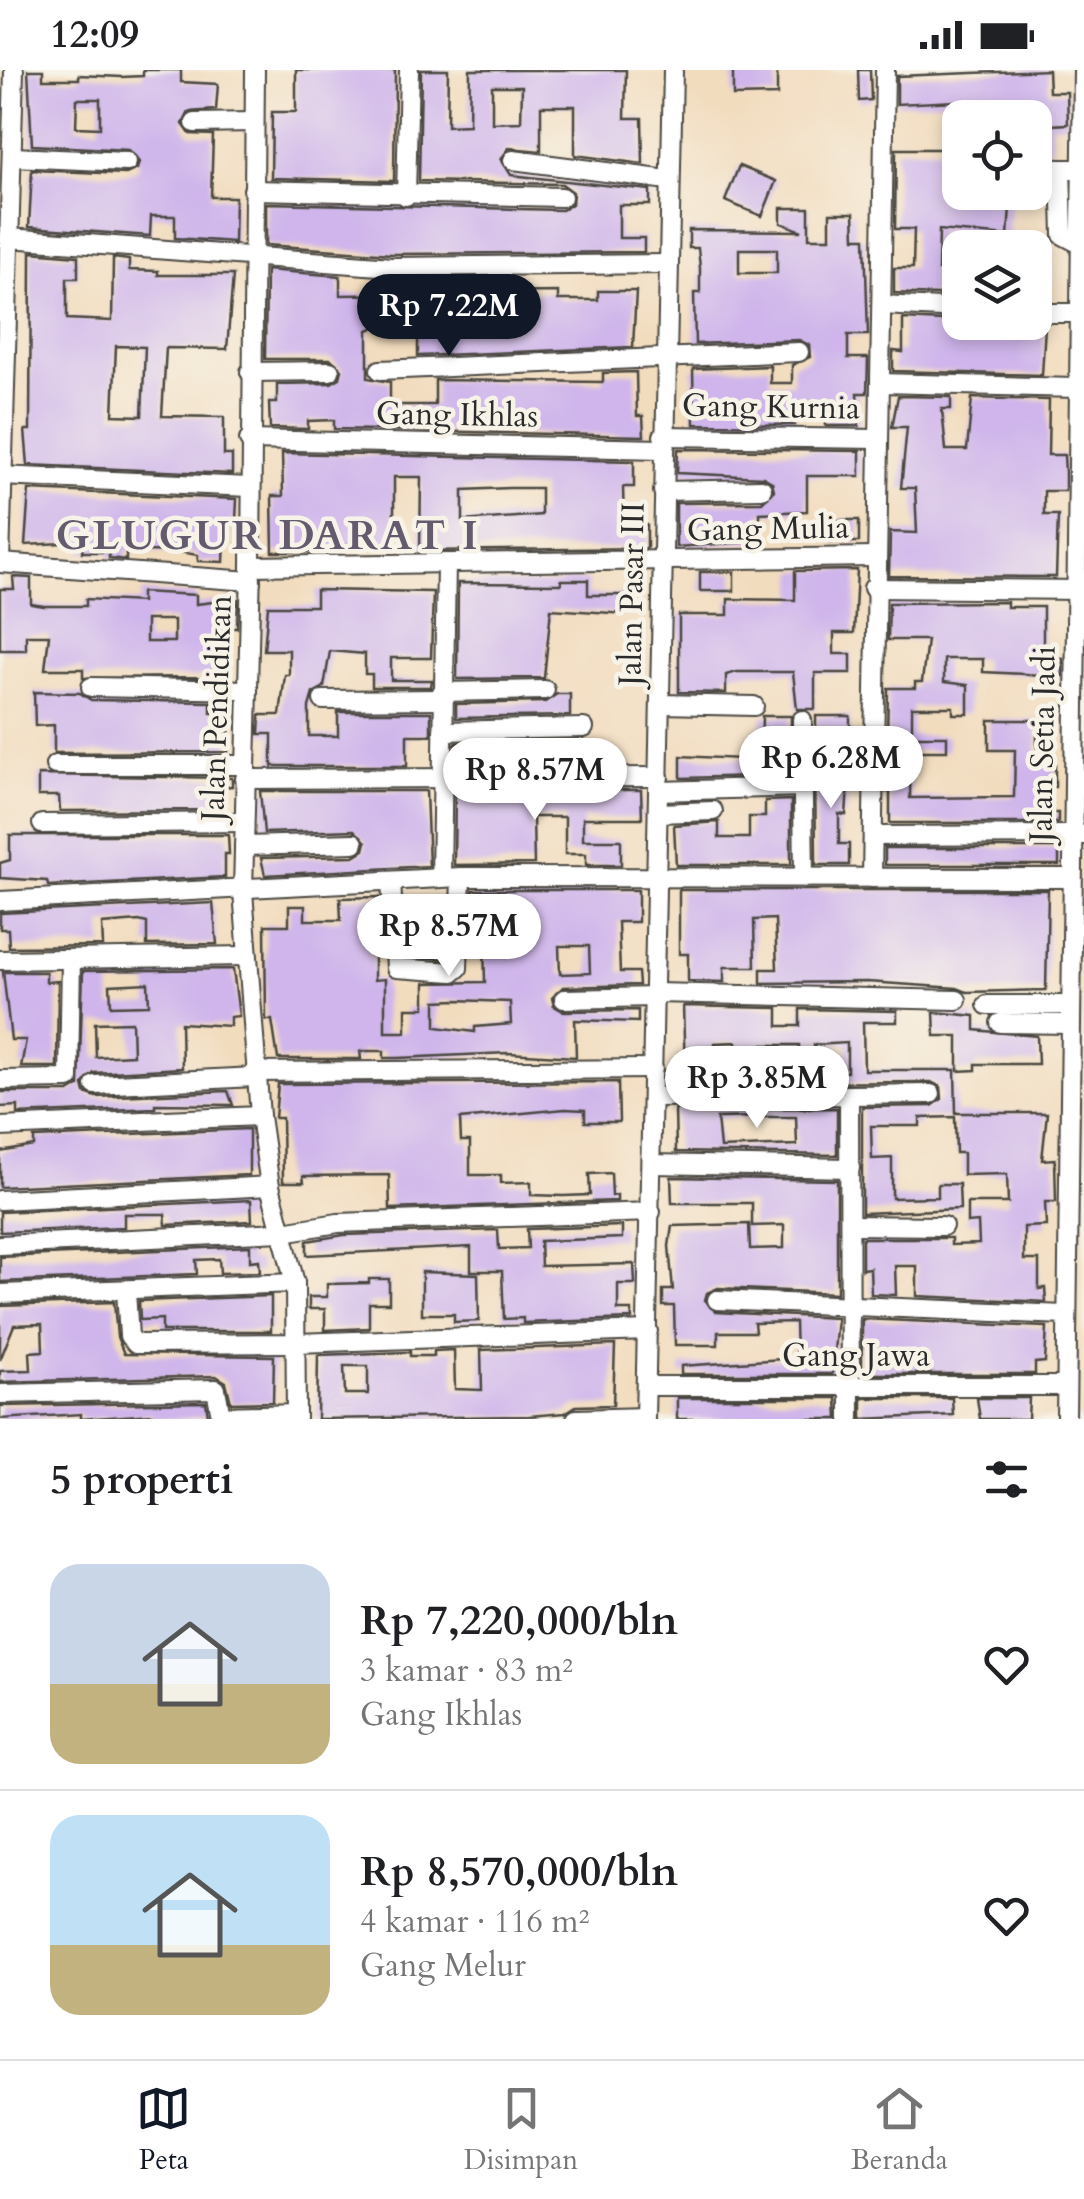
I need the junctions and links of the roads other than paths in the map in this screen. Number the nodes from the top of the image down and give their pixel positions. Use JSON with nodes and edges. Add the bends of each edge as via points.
{"nodes":[{"id":1,"x":14,"y":70,"type":"edge"},
{"id":2,"x":255,"y":70,"type":"edge"},
{"id":3,"x":409,"y":70,"type":"edge"},
{"id":4,"x":673,"y":70,"type":"edge"},
{"id":5,"x":885,"y":70,"type":"edge"},
{"id":6,"x":1083,"y":70,"type":"edge"},
{"id":7,"x":7,"y":118,"type":"edge"},
{"id":8,"x":254,"y":122,"type":"junction"},
{"id":9,"x":196,"y":123,"type":"dead end"},
{"id":10,"x":13,"y":156,"type":"junction"},
{"id":11,"x":512,"y":160,"type":"dead end"},
{"id":12,"x":1083,"y":160,"type":"edge"},
{"id":13,"x":128,"y":162,"type":"dead end"},
{"id":14,"x":1052,"y":169,"type":"edge"},
{"id":15,"x":1061,"y":169,"type":"junction"},
{"id":16,"x":668,"y":180,"type":"junction"},
{"id":17,"x":253,"y":190,"type":"junction"},
{"id":18,"x":406,"y":196,"type":"junction"},
{"id":19,"x":562,"y":197,"type":"dead end"},
{"id":20,"x":1083,"y":236,"type":"edge"},
{"id":21,"x":9,"y":238,"type":"junction"},
{"id":22,"x":252,"y":256,"type":"junction"},
{"id":23,"x":666,"y":264,"type":"junction"},
{"id":24,"x":885,"y":305,"type":"junction"},
{"id":25,"x":942,"y":308,"type":"edge"},
{"id":26,"x":1052,"y":313,"type":"edge"},
{"id":27,"x":1082,"y":313,"type":"edge"},
{"id":28,"x":799,"y":352,"type":"dead end"},
{"id":29,"x":664,"y":358,"type":"junction"},
{"id":30,"x":2,"y":367,"type":"edge"},
{"id":31,"x":380,"y":370,"type":"dead end"},
{"id":32,"x":330,"y":371,"type":"dead end"},
{"id":33,"x":250,"y":372,"type":"junction"},
{"id":34,"x":882,"y":383,"type":"junction"},
{"id":35,"x":1077,"y":388,"type":"junction"},
{"id":36,"x":878,"y":439,"type":"junction"},
{"id":37,"x":249,"y":440,"type":"junction"},
{"id":38,"x":663,"y":442,"type":"junction"},
{"id":39,"x":0,"y":460,"type":"edge"},
{"id":40,"x":1080,"y":475,"type":"edge"},
{"id":41,"x":0,"y":476,"type":"edge"},
{"id":42,"x":250,"y":487,"type":"junction"},
{"id":43,"x":762,"y":489,"type":"dead end"},
{"id":44,"x":663,"y":491,"type":"junction"},
{"id":45,"x":874,"y":557,"type":"junction"},
{"id":46,"x":663,"y":560,"type":"junction"},
{"id":47,"x":0,"y":563,"type":"edge"},
{"id":48,"x":446,"y":564,"type":"junction"},
{"id":49,"x":251,"y":574,"type":"junction"},
{"id":50,"x":874,"y":588,"type":"junction"},
{"id":51,"x":1079,"y":590,"type":"edge"},
{"id":52,"x":91,"y":688,"type":"dead end"},
{"id":53,"x":248,"y":690,"type":"junction"},
{"id":54,"x":545,"y":690,"type":"dead end"},
{"id":55,"x":442,"y":696,"type":"junction"},
{"id":56,"x":324,"y":700,"type":"dead end"},
{"id":57,"x":660,"y":704,"type":"junction"},
{"id":58,"x":754,"y":706,"type":"dead end"},
{"id":59,"x":802,"y":720,"type":"dead end"},
{"id":60,"x":584,"y":728,"type":"dead end"},
{"id":61,"x":442,"y":732,"type":"junction"},
{"id":62,"x":54,"y":765,"type":"dead end"},
{"id":63,"x":245,"y":772,"type":"junction"},
{"id":64,"x":442,"y":777,"type":"junction"},
{"id":65,"x":658,"y":784,"type":"junction"},
{"id":66,"x":803,"y":787,"type":"junction"},
{"id":67,"x":713,"y":811,"type":"dead end"},
{"id":68,"x":658,"y":812,"type":"junction"},
{"id":69,"x":244,"y":822,"type":"junction"},
{"id":70,"x":42,"y":824,"type":"dead end"},
{"id":71,"x":1078,"y":835,"type":"edge"},
{"id":72,"x":873,"y":836,"type":"junction"},
{"id":73,"x":354,"y":843,"type":"dead end"},
{"id":74,"x":244,"y":846,"type":"junction"},
{"id":75,"x":657,"y":876,"type":"junction"},
{"id":76,"x":460,"y":877,"type":"junction"},
{"id":77,"x":440,"y":878,"type":"junction"},
{"id":78,"x":804,"y":878,"type":"junction"},
{"id":79,"x":872,"y":878,"type":"junction"},
{"id":80,"x":1071,"y":878,"type":"junction"},
{"id":81,"x":391,"y":881,"type":"junction"},
{"id":82,"x":243,"y":891,"type":"junction"},
{"id":83,"x":0,"y":901,"type":"edge"},
{"id":84,"x":1077,"y":912,"type":"edge"},
{"id":85,"x":1076,"y":955,"type":"edge"},
{"id":86,"x":246,"y":956,"type":"junction"},
{"id":87,"x":72,"y":959,"type":"junction"},
{"id":88,"x":0,"y":960,"type":"edge"},
{"id":89,"x":655,"y":995,"type":"junction"},
{"id":90,"x":564,"y":999,"type":"dead end"},
{"id":91,"x":957,"y":1000,"type":"dead end"},
{"id":92,"x":1073,"y":1002,"type":"edge"},
{"id":93,"x":988,"y":1004,"type":"dead end"},
{"id":94,"x":1000,"y":1023,"type":"dead end"},
{"id":95,"x":1077,"y":1067,"type":"edge"},
{"id":96,"x":653,"y":1069,"type":"junction"},
{"id":97,"x":255,"y":1074,"type":"junction"},
{"id":98,"x":0,"y":1080,"type":"edge"},
{"id":99,"x":94,"y":1085,"type":"dead end"},
{"id":100,"x":930,"y":1094,"type":"dead end"},
{"id":101,"x":850,"y":1096,"type":"junction"},
{"id":102,"x":653,"y":1097,"type":"junction"},
{"id":103,"x":1077,"y":1110,"type":"edge"},
{"id":104,"x":260,"y":1116,"type":"junction"},
{"id":105,"x":0,"y":1127,"type":"edge"},
{"id":106,"x":652,"y":1164,"type":"junction"},
{"id":107,"x":850,"y":1168,"type":"junction"},
{"id":108,"x":270,"y":1186,"type":"junction"},
{"id":109,"x":0,"y":1200,"type":"edge"},
{"id":110,"x":1076,"y":1203,"type":"edge"},
{"id":111,"x":651,"y":1212,"type":"junction"},
{"id":112,"x":850,"y":1225,"type":"junction"},
{"id":113,"x":943,"y":1226,"type":"dead end"},
{"id":114,"x":283,"y":1232,"type":"junction"},
{"id":115,"x":0,"y":1245,"type":"edge"},
{"id":116,"x":295,"y":1283,"type":"junction"},
{"id":117,"x":126,"y":1292,"type":"junction"},
{"id":118,"x":0,"y":1294,"type":"edge"},
{"id":119,"x":717,"y":1300,"type":"dead end"},
{"id":120,"x":1072,"y":1302,"type":"edge"},
{"id":121,"x":851,"y":1307,"type":"junction"},
{"id":122,"x":648,"y":1330,"type":"junction"},
{"id":123,"x":296,"y":1343,"type":"junction"},
{"id":124,"x":1075,"y":1343,"type":"edge"},
{"id":125,"x":646,"y":1386,"type":"junction"},
{"id":126,"x":852,"y":1386,"type":"junction"},
{"id":127,"x":1066,"y":1386,"type":"junction"},
{"id":128,"x":0,"y":1394,"type":"edge"},
{"id":129,"x":296,"y":1416,"type":"edge"},
{"id":130,"x":645,"y":1418,"type":"edge"},
{"id":131,"x":576,"y":1419,"type":"edge"},
{"id":132,"x":850,"y":1419,"type":"edge"},
{"id":133,"x":1066,"y":1419,"type":"edge"}],
"edges":[{"from":1,"to":7,"type":"street"},
{"from":2,"to":8,"type":"street","name":"Jalan Pendidikan"},
{"from":3,"to":18,"type":"street"},
{"from":4,"to":16,"type":"street","name":"Jalan Pasar III"},
{"from":5,"to":24,"type":"street"},
{"from":6,"to":12,"type":"street","name":"Jalan Setia Jadi"},
{"from":7,"to":10,"type":"street"},
{"from":8,"to":9,"type":"street"},
{"from":8,"to":17,"type":"street","name":"Jalan Pendidikan"},
{"from":10,"to":13,"type":"street"},
{"from":10,"to":21,"type":"street"},
{"from":11,"to":16,"type":"street"},
{"from":12,"to":15,"type":"street"},
{"from":12,"to":20,"type":"street","name":"Jalan Setia Jadi"},
{"from":14,"to":15,"type":"street"},
{"from":15,"to":20,"type":"street","via":[[1063,235]]},
{"from":16,"to":23,"type":"street","name":"Jalan Pasar III"},
{"from":17,"to":18,"type":"street"},
{"from":17,"to":22,"type":"street","name":"Jalan Pendidikan"},
{"from":18,"to":19,"type":"street"},
{"from":20,"to":27,"type":"street","name":"Jalan Setia Jadi"},
{"from":21,"to":22,"type":"street"},
{"from":21,"to":30,"type":"street"},
{"from":22,"to":23,"type":"street","via":[[392,266]]},
{"from":22,"to":33,"type":"street","name":"Jalan Pendidikan"},
{"from":23,"to":29,"type":"street","name":"Jalan Pasar III"},
{"from":24,"to":25,"type":"street"},
{"from":24,"to":34,"type":"street"},
{"from":26,"to":27,"type":"street"},
{"from":27,"to":35,"type":"street","name":"Jalan Setia Jadi"},
{"from":28,"to":29,"type":"street"},
{"from":29,"to":31,"type":"street"},
{"from":29,"to":38,"type":"street","name":"Jalan Pasar III"},
{"from":30,"to":39,"type":"street"},
{"from":32,"to":33,"type":"street"},
{"from":33,"to":37,"type":"street","name":"Jalan Pendidikan"},
{"from":34,"to":35,"type":"street"},
{"from":34,"to":36,"type":"street"},
{"from":35,"to":40,"type":"street","name":"Jalan Setia Jadi"},
{"from":36,"to":38,"type":"street","name":"Gang Kurnia"},
{"from":36,"to":45,"type":"street"},
{"from":37,"to":38,"type":"street","name":"Gang Ikhlas"},
{"from":37,"to":42,"type":"street","name":"Jalan Pendidikan"},
{"from":38,"to":44,"type":"street","name":"Jalan Pasar III"},
{"from":39,"to":41,"type":"street"},
{"from":40,"to":51,"type":"street","name":"Jalan Setia Jadi"},
{"from":41,"to":42,"type":"street"},
{"from":41,"to":47,"type":"street"},
{"from":42,"to":49,"type":"street","name":"Jalan Pendidikan"},
{"from":43,"to":44,"type":"street"},
{"from":44,"to":46,"type":"street","name":"Jalan Pasar III"},
{"from":45,"to":46,"type":"street","name":"Gang Mulia"},
{"from":45,"to":50,"type":"street"},
{"from":46,"to":48,"type":"street","name":"Gang Mulia"},
{"from":46,"to":57,"type":"street","name":"Jalan Pasar III"},
{"from":47,"to":49,"type":"street","name":"Gang Mulia"},
{"from":48,"to":49,"type":"street","name":"Gang Mulia"},
{"from":48,"to":55,"type":"street"},
{"from":49,"to":53,"type":"street","name":"Jalan Pendidikan"},
{"from":50,"to":51,"type":"street"},
{"from":50,"to":72,"type":"street"},
{"from":51,"to":71,"type":"street","name":"Jalan Setia Jadi"},
{"from":52,"to":53,"type":"street"},
{"from":53,"to":63,"type":"street","name":"Jalan Pendidikan"},
{"from":54,"to":55,"type":"street"},
{"from":55,"to":56,"type":"street"},
{"from":55,"to":61,"type":"street"},
{"from":57,"to":58,"type":"street"},
{"from":57,"to":65,"type":"street","name":"Jalan Pasar III"},
{"from":59,"to":66,"type":"street"},
{"from":60,"to":61,"type":"street"},
{"from":61,"to":64,"type":"street"},
{"from":62,"to":63,"type":"street"},
{"from":63,"to":64,"type":"street"},
{"from":63,"to":69,"type":"street","name":"Jalan Pendidikan"},
{"from":64,"to":65,"type":"street"},
{"from":64,"to":77,"type":"street"},
{"from":65,"to":66,"type":"street"},
{"from":65,"to":68,"type":"street","name":"Jalan Pasar III"},
{"from":66,"to":78,"type":"street"},
{"from":67,"to":68,"type":"street"},
{"from":68,"to":75,"type":"street","name":"Jalan Pasar III"},
{"from":69,"to":70,"type":"street"},
{"from":69,"to":74,"type":"street","name":"Jalan Pendidikan"},
{"from":71,"to":72,"type":"street"},
{"from":71,"to":80,"type":"street","name":"Jalan Setia Jadi"},
{"from":72,"to":79,"type":"street"},
{"from":73,"to":74,"type":"street"},
{"from":74,"to":82,"type":"street","name":"Jalan Pendidikan"},
{"from":75,"to":76,"type":"street"},
{"from":75,"to":78,"type":"street"},
{"from":75,"to":89,"type":"street","name":"Jalan Pasar III"},
{"from":76,"to":77,"type":"street"},
{"from":76,"to":81,"type":"street","via":[[454,972],[396,968]]},
{"from":77,"to":81,"type":"street"},
{"from":78,"to":79,"type":"street"},
{"from":79,"to":80,"type":"street"},
{"from":80,"to":84,"type":"street","name":"Jalan Setia Jadi"},
{"from":81,"to":82,"type":"street"},
{"from":82,"to":83,"type":"street"},
{"from":82,"to":86,"type":"street","name":"Jalan Pendidikan"},
{"from":84,"to":85,"type":"street","name":"Jalan Setia Jadi"},
{"from":85,"to":92,"type":"street","name":"Jalan Setia Jadi"},
{"from":86,"to":87,"type":"street"},
{"from":86,"to":97,"type":"street","name":"Jalan Pendidikan"},
{"from":87,"to":88,"type":"street"},
{"from":87,"to":98,"type":"street","via":[[71,1075]]},
{"from":89,"to":90,"type":"street"},
{"from":89,"to":91,"type":"street"},
{"from":89,"to":96,"type":"street","name":"Jalan Pasar III"},
{"from":92,"to":93,"type":"street"},
{"from":92,"to":94,"type":"street"},
{"from":92,"to":95,"type":"street","name":"Jalan Setia Jadi"},
{"from":95,"to":103,"type":"street","name":"Jalan Setia Jadi"},
{"from":96,"to":97,"type":"street"},
{"from":96,"to":102,"type":"street","name":"Jalan Pasar III"},
{"from":97,"to":99,"type":"street"},
{"from":97,"to":104,"type":"street","name":"Jalan Pendidikan"},
{"from":100,"to":101,"type":"street"},
{"from":101,"to":102,"type":"street"},
{"from":101,"to":107,"type":"street"},
{"from":102,"to":106,"type":"street","name":"Jalan Pasar III"},
{"from":103,"to":110,"type":"street","name":"Jalan Setia Jadi"},
{"from":104,"to":105,"type":"street"},
{"from":104,"to":108,"type":"street","name":"Jalan Pendidikan"},
{"from":106,"to":107,"type":"street"},
{"from":106,"to":111,"type":"street","name":"Jalan Pasar III"},
{"from":107,"to":112,"type":"street"},
{"from":108,"to":109,"type":"street"},
{"from":108,"to":114,"type":"street","name":"Jalan Pendidikan"},
{"from":110,"to":120,"type":"street","name":"Jalan Setia Jadi"},
{"from":111,"to":114,"type":"street","via":[[338,1223]]},
{"from":111,"to":122,"type":"street","name":"Jalan Pasar III"},
{"from":112,"to":113,"type":"street"},
{"from":112,"to":121,"type":"street"},
{"from":114,"to":115,"type":"street"},
{"from":114,"to":116,"type":"street","name":"Jalan Pendidikan"},
{"from":116,"to":117,"type":"street"},
{"from":116,"to":123,"type":"street","name":"Jalan Pendidikan"},
{"from":117,"to":118,"type":"street"},
{"from":117,"to":123,"type":"street","via":[[129,1336],[136,1344]]},
{"from":119,"to":121,"type":"street"},
{"from":120,"to":121,"type":"street"},
{"from":120,"to":124,"type":"street","name":"Jalan Setia Jadi"},
{"from":121,"to":126,"type":"street"},
{"from":122,"to":123,"type":"street"},
{"from":122,"to":125,"type":"street","name":"Jalan Pasar III"},
{"from":123,"to":129,"type":"street","name":"Jalan Pendidikan"},
{"from":124,"to":127,"type":"street","name":"Jalan Setia Jadi"},
{"from":125,"to":126,"type":"street","name":"Gang Jawa"},
{"from":125,"to":130,"type":"street","name":"Jalan Pasar III"},
{"from":126,"to":127,"type":"street","name":"Gang Jawa"},
{"from":126,"to":132,"type":"street"},
{"from":127,"to":133,"type":"street","name":"Jalan Setia Jadi"},
{"from":128,"to":129,"type":"street","via":[[216,1389],[221,1416]]},
{"from":130,"to":131,"type":"street"}]}
